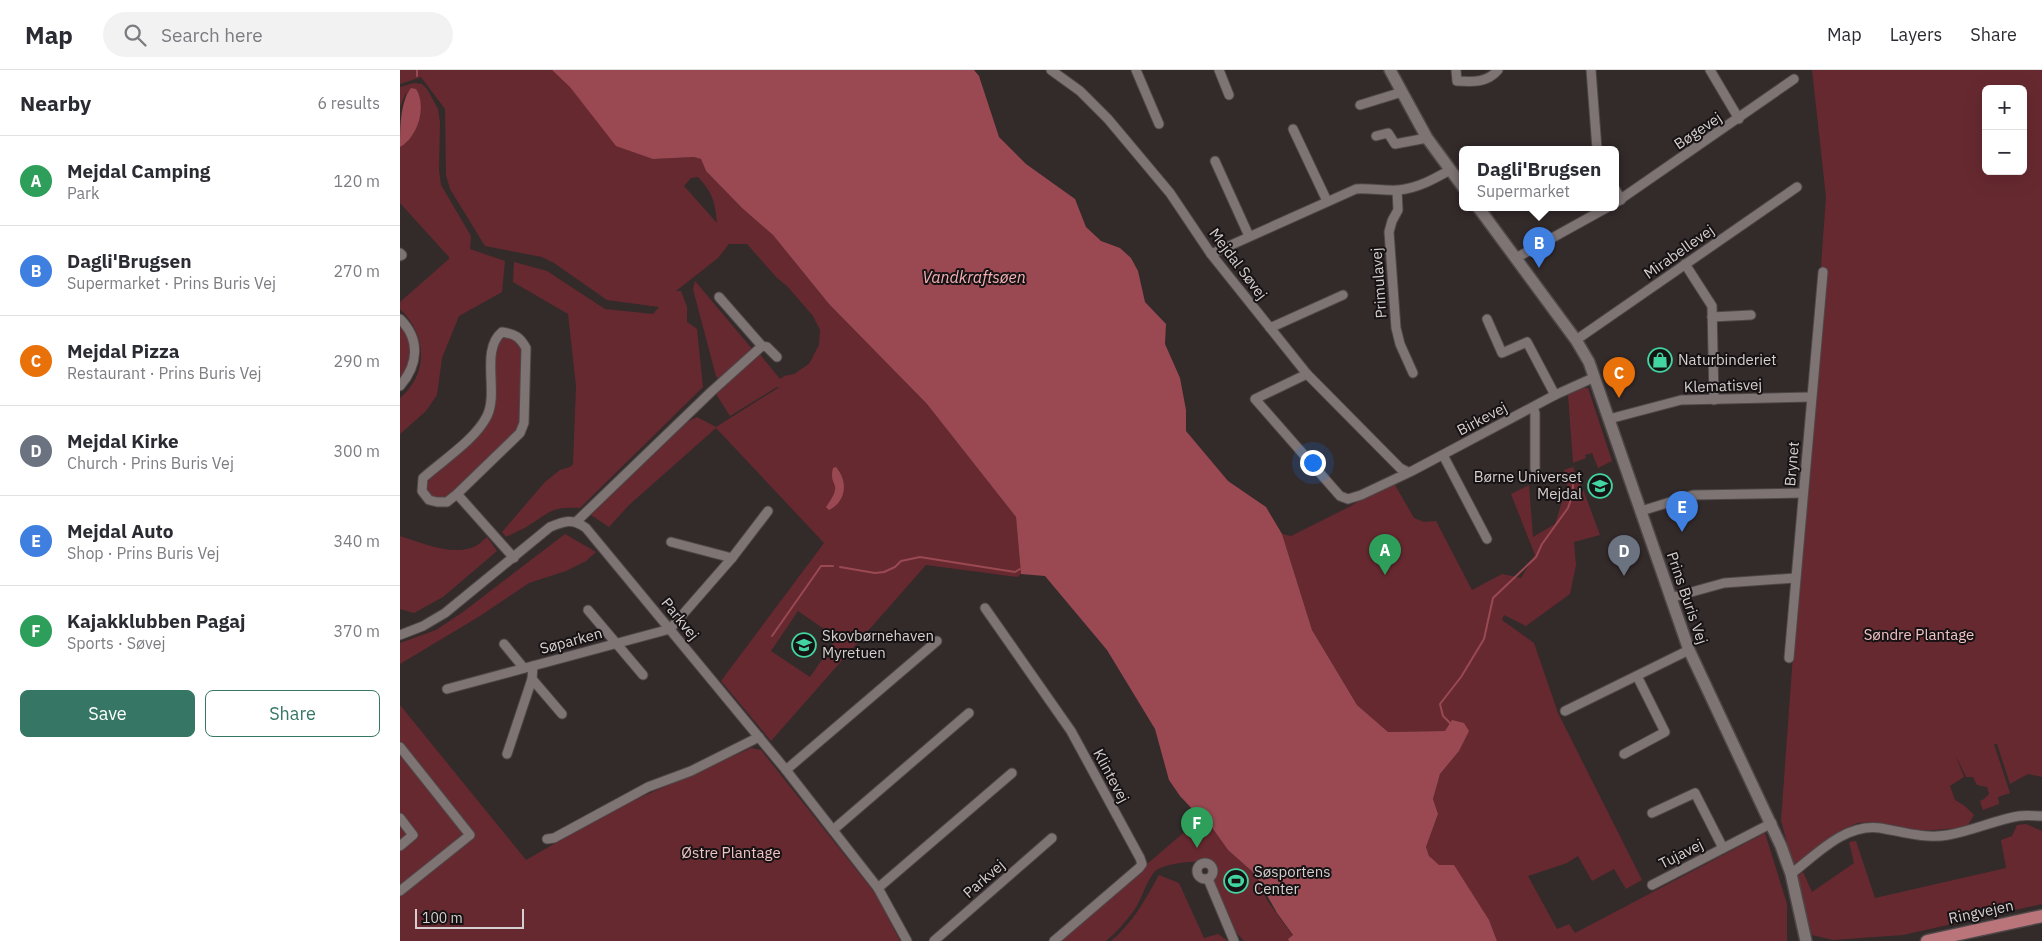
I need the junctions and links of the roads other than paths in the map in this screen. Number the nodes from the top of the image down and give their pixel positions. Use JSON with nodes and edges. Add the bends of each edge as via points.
{"nodes":[{"id":1,"x":1050,"y":70,"type":"edge"},
{"id":2,"x":1136,"y":70,"type":"edge"},
{"id":3,"x":1219,"y":70,"type":"edge"},
{"id":4,"x":1390,"y":70,"type":"edge"},
{"id":5,"x":1456,"y":70,"type":"edge"},
{"id":6,"x":1498,"y":70,"type":"edge"},
{"id":7,"x":1591,"y":70,"type":"edge"},
{"id":8,"x":1710,"y":70,"type":"edge"},
{"id":9,"x":1794,"y":79,"type":"dead end"},
{"id":10,"x":1402,"y":92,"type":"junction"},
{"id":11,"x":1229,"y":95,"type":"dead end"},
{"id":12,"x":1360,"y":105,"type":"dead end"},
{"id":13,"x":1739,"y":119,"type":"junction"},
{"id":14,"x":1159,"y":124,"type":"dead end"},
{"id":15,"x":1293,"y":129,"type":"dead end"},
{"id":16,"x":1376,"y":136,"type":"dead end"},
{"id":17,"x":1427,"y":138,"type":"junction"},
{"id":18,"x":1597,"y":146,"type":"edge"},
{"id":19,"x":1215,"y":161,"type":"dead end"},
{"id":20,"x":1450,"y":170,"type":"junction"},
{"id":21,"x":1459,"y":182,"type":"edge"},
{"id":22,"x":1797,"y":187,"type":"dead end"},
{"id":23,"x":1398,"y":190,"type":"junction"},
{"id":24,"x":1327,"y":200,"type":"junction"},
{"id":25,"x":1619,"y":200,"type":"edge"},
{"id":26,"x":1481,"y":211,"type":"edge"},
{"id":27,"x":1601,"y":211,"type":"edge"},
{"id":28,"x":1249,"y":236,"type":"junction"},
{"id":29,"x":1211,"y":254,"type":"junction"},
{"id":30,"x":1516,"y":258,"type":"junction"},
{"id":31,"x":1685,"y":264,"type":"junction"},
{"id":32,"x":1823,"y":272,"type":"dead end"},
{"id":33,"x":1343,"y":295,"type":"dead end"},
{"id":34,"x":719,"y":297,"type":"dead end"},
{"id":35,"x":1751,"y":315,"type":"dead end"},
{"id":36,"x":1712,"y":317,"type":"junction"},
{"id":37,"x":400,"y":319,"type":"edge"},
{"id":38,"x":1487,"y":319,"type":"dead end"},
{"id":39,"x":1270,"y":328,"type":"junction"},
{"id":40,"x":1576,"y":340,"type":"junction"},
{"id":41,"x":762,"y":346,"type":"junction"},
{"id":42,"x":777,"y":357,"type":"dead end"},
{"id":43,"x":1413,"y":373,"type":"dead end"},
{"id":44,"x":1307,"y":374,"type":"junction"},
{"id":45,"x":1595,"y":377,"type":"junction"},
{"id":46,"x":400,"y":386,"type":"edge"},
{"id":47,"x":1555,"y":396,"type":"junction"},
{"id":48,"x":1811,"y":397,"type":"junction"},
{"id":49,"x":1714,"y":400,"type":"junction"},
{"id":50,"x":1533,"y":408,"type":"junction"},
{"id":51,"x":1609,"y":419,"type":"junction"},
{"id":52,"x":1443,"y":455,"type":"junction"},
{"id":53,"x":1535,"y":469,"type":"dead end"},
{"id":54,"x":1408,"y":472,"type":"junction"},
{"id":55,"x":457,"y":494,"type":"junction"},
{"id":56,"x":1803,"y":494,"type":"junction"},
{"id":57,"x":768,"y":511,"type":"dead end"},
{"id":58,"x":1641,"y":511,"type":"junction"},
{"id":59,"x":577,"y":521,"type":"junction"},
{"id":60,"x":1487,"y":539,"type":"dead end"},
{"id":61,"x":671,"y":542,"type":"dead end"},
{"id":62,"x":514,"y":558,"type":"junction"},
{"id":63,"x":732,"y":558,"type":"junction"},
{"id":64,"x":1796,"y":578,"type":"junction"},
{"id":65,"x":1670,"y":598,"type":"junction"},
{"id":66,"x":985,"y":608,"type":"dead end"},
{"id":67,"x":588,"y":610,"type":"dead end"},
{"id":68,"x":670,"y":629,"type":"junction"},
{"id":69,"x":400,"y":635,"type":"edge"},
{"id":70,"x":937,"y":641,"type":"dead end"},
{"id":71,"x":617,"y":643,"type":"junction"},
{"id":72,"x":504,"y":644,"type":"dead end"},
{"id":73,"x":1689,"y":650,"type":"junction"},
{"id":74,"x":1789,"y":658,"type":"dead end"},
{"id":75,"x":534,"y":666,"type":"junction"},
{"id":76,"x":523,"y":667,"type":"junction"},
{"id":77,"x":643,"y":675,"type":"dead end"},
{"id":78,"x":1637,"y":676,"type":"junction"},
{"id":79,"x":532,"y":680,"type":"junction"},
{"id":80,"x":447,"y":689,"type":"dead end"},
{"id":81,"x":1565,"y":711,"type":"dead end"},
{"id":82,"x":969,"y":713,"type":"dead end"},
{"id":83,"x":562,"y":714,"type":"dead end"},
{"id":84,"x":759,"y":737,"type":"junction"},
{"id":85,"x":400,"y":747,"type":"edge"},
{"id":86,"x":507,"y":754,"type":"dead end"},
{"id":87,"x":1624,"y":754,"type":"dead end"},
{"id":88,"x":786,"y":770,"type":"junction"},
{"id":89,"x":1012,"y":774,"type":"dead end"},
{"id":90,"x":1652,"y":813,"type":"dead end"},
{"id":91,"x":2042,"y":816,"type":"edge"},
{"id":92,"x":400,"y":818,"type":"edge"},
{"id":93,"x":1772,"y":824,"type":"junction"},
{"id":94,"x":833,"y":830,"type":"junction"},
{"id":95,"x":1052,"y":838,"type":"dead end"},
{"id":96,"x":546,"y":839,"type":"dead end"},
{"id":97,"x":400,"y":846,"type":"edge"},
{"id":98,"x":1723,"y":848,"type":"junction"},
{"id":99,"x":1790,"y":874,"type":"junction"},
{"id":100,"x":1208,"y":879,"type":"dead end"},
{"id":101,"x":1652,"y":885,"type":"dead end"},
{"id":102,"x":878,"y":888,"type":"junction"},
{"id":103,"x":400,"y":891,"type":"edge"},
{"id":104,"x":2042,"y":916,"type":"edge"},
{"id":105,"x":907,"y":941,"type":"edge"},
{"id":106,"x":934,"y":941,"type":"edge"},
{"id":107,"x":1054,"y":941,"type":"edge"},
{"id":108,"x":1234,"y":941,"type":"edge"},
{"id":109,"x":1806,"y":941,"type":"edge"},
{"id":110,"x":1927,"y":941,"type":"edge"}],
"edges":[{"from":1,"to":29,"type":"street","name":"Mejdal Søvej","via":[[1080,91],[1108,118],[1170,193]]},
{"from":2,"to":14,"type":"street"},
{"from":3,"to":11,"type":"street"},
{"from":4,"to":10,"type":"street"},
{"from":5,"to":6,"type":"street","via":[[1457,81],[1475,82]]},
{"from":7,"to":18,"type":"street"},
{"from":8,"to":13,"type":"street"},
{"from":9,"to":13,"type":"street","name":"Bøgevej"},
{"from":10,"to":12,"type":"street"},
{"from":10,"to":17,"type":"street"},
{"from":13,"to":25,"type":"street","name":"Bøgevej"},
{"from":15,"to":24,"type":"street"},
{"from":16,"to":17,"type":"street","via":[[1388,133],[1395,144]]},
{"from":17,"to":20,"type":"street"},
{"from":19,"to":28,"type":"street"},
{"from":20,"to":21,"type":"street"},
{"from":20,"to":23,"type":"street","via":[[1427,182]]},
{"from":22,"to":31,"type":"street","name":"Mirabellevej"},
{"from":23,"to":24,"type":"street","via":[[1356,189]]},
{"from":23,"to":43,"type":"street","name":"Primulavej","via":[[1398,210],[1389,232],[1396,328]]},
{"from":24,"to":28,"type":"street"},
{"from":26,"to":30,"type":"street","name":"Prins Buris Vej"},
{"from":27,"to":30,"type":"street"},
{"from":28,"to":29,"type":"street"},
{"from":29,"to":39,"type":"street","name":"Mejdal Søvej"},
{"from":30,"to":40,"type":"street","name":"Prins Buris Vej"},
{"from":31,"to":36,"type":"street","via":[[1712,306]]},
{"from":31,"to":40,"type":"street","name":"Mirabellevej"},
{"from":32,"to":48,"type":"street","name":"Brynet"},
{"from":33,"to":39,"type":"street"},
{"from":34,"to":41,"type":"street"},
{"from":35,"to":36,"type":"street"},
{"from":36,"to":49,"type":"street"},
{"from":37,"to":46,"type":"street","via":[[414,342],[414,364]]},
{"from":38,"to":47,"type":"street","via":[[1502,353],[1527,342]]},
{"from":39,"to":44,"type":"street","name":"Mejdal Søvej"},
{"from":40,"to":45,"type":"street","name":"Prins Buris Vej"},
{"from":41,"to":42,"type":"street"},
{"from":41,"to":59,"type":"street"},
{"from":44,"to":54,"type":"street","name":"Mejdal Søvej","via":[[1400,468]]},
{"from":44,"to":54,"type":"street","name":"Birkevej","via":[[1255,399],[1340,496],[1348,499],[1361,495]]},
{"from":45,"to":47,"type":"street","name":"Birkevej"},
{"from":45,"to":51,"type":"street","name":"Prins Buris Vej"},
{"from":47,"to":50,"type":"street","name":"Birkevej"},
{"from":48,"to":49,"type":"street","name":"Klematisvej"},
{"from":48,"to":56,"type":"street","name":"Brynet"},
{"from":49,"to":51,"type":"street","name":"Klematisvej","via":[[1681,400]]},
{"from":50,"to":52,"type":"street","name":"Birkevej"},
{"from":50,"to":53,"type":"street"},
{"from":51,"to":58,"type":"street","name":"Prins Buris Vej"},
{"from":52,"to":54,"type":"street","name":"Birkevej"},
{"from":52,"to":60,"type":"street"},
{"from":55,"to":55,"type":"street","via":[[513,442],[524,423],[526,348],[512,333],[502,332],[493,342],[492,404],[478,430],[423,478],[422,490],[429,500],[447,502]]},
{"from":55,"to":62,"type":"street"},
{"from":56,"to":58,"type":"street","via":[[1693,495]]},
{"from":56,"to":64,"type":"street","name":"Brynet"},
{"from":57,"to":63,"type":"street"},
{"from":58,"to":65,"type":"street","name":"Prins Buris Vej"},
{"from":59,"to":62,"type":"street","via":[[565,521],[550,527]]},
{"from":59,"to":68,"type":"street","name":"Parkvej"},
{"from":61,"to":63,"type":"street"},
{"from":62,"to":69,"type":"street","via":[[445,613]]},
{"from":63,"to":68,"type":"street"},
{"from":64,"to":65,"type":"street","via":[[1724,583]]},
{"from":64,"to":74,"type":"street","name":"Brynet"},
{"from":65,"to":73,"type":"street","name":"Prins Buris Vej"},
{"from":66,"to":107,"type":"street","name":"Klintevej","via":[[1071,731],[1142,864]]},
{"from":67,"to":71,"type":"street","name":"Søparken"},
{"from":68,"to":71,"type":"street","name":"Søparken"},
{"from":68,"to":84,"type":"street","name":"Parkvej"},
{"from":70,"to":88,"type":"street"},
{"from":71,"to":75,"type":"street","name":"Søparken"},
{"from":71,"to":77,"type":"street","name":"Søparken"},
{"from":72,"to":76,"type":"street","name":"Søparken"},
{"from":73,"to":78,"type":"street"},
{"from":73,"to":93,"type":"street","name":"Prins Buris Vej"},
{"from":75,"to":76,"type":"street","name":"Søparken"},
{"from":75,"to":79,"type":"street","name":"Søparken"},
{"from":76,"to":80,"type":"street","name":"Søparken"},
{"from":78,"to":81,"type":"street"},
{"from":78,"to":87,"type":"street","via":[[1665,732]]},
{"from":79,"to":83,"type":"street"},
{"from":79,"to":86,"type":"street","name":"Søparken"},
{"from":82,"to":94,"type":"street"},
{"from":84,"to":88,"type":"street","name":"Parkvej"},
{"from":84,"to":96,"type":"street","via":[[690,771],[648,787],[554,838]]},
{"from":85,"to":103,"type":"street","via":[[470,835]]},
{"from":88,"to":94,"type":"street","name":"Parkvej"},
{"from":89,"to":102,"type":"street"},
{"from":90,"to":98,"type":"street","name":"Tujavej","via":[[1695,793]]},
{"from":91,"to":99,"type":"street","via":[[2020,816],[1933,837],[1878,828],[1852,831]]},
{"from":92,"to":97,"type":"street","via":[[413,835]]},
{"from":93,"to":98,"type":"street","name":"Tujavej"},
{"from":93,"to":99,"type":"street","name":"Prins Buris Vej"},
{"from":94,"to":102,"type":"street","name":"Parkvej"},
{"from":95,"to":106,"type":"street","name":"Parkvej"},
{"from":98,"to":101,"type":"street","name":"Tujavej"},
{"from":99,"to":109,"type":"street","name":"Prins Buris Vej"},
{"from":100,"to":108,"type":"street"},
{"from":102,"to":105,"type":"street","name":"Parkvej"},
{"from":104,"to":110,"type":"main road","name":"Ringvejen"}]}
